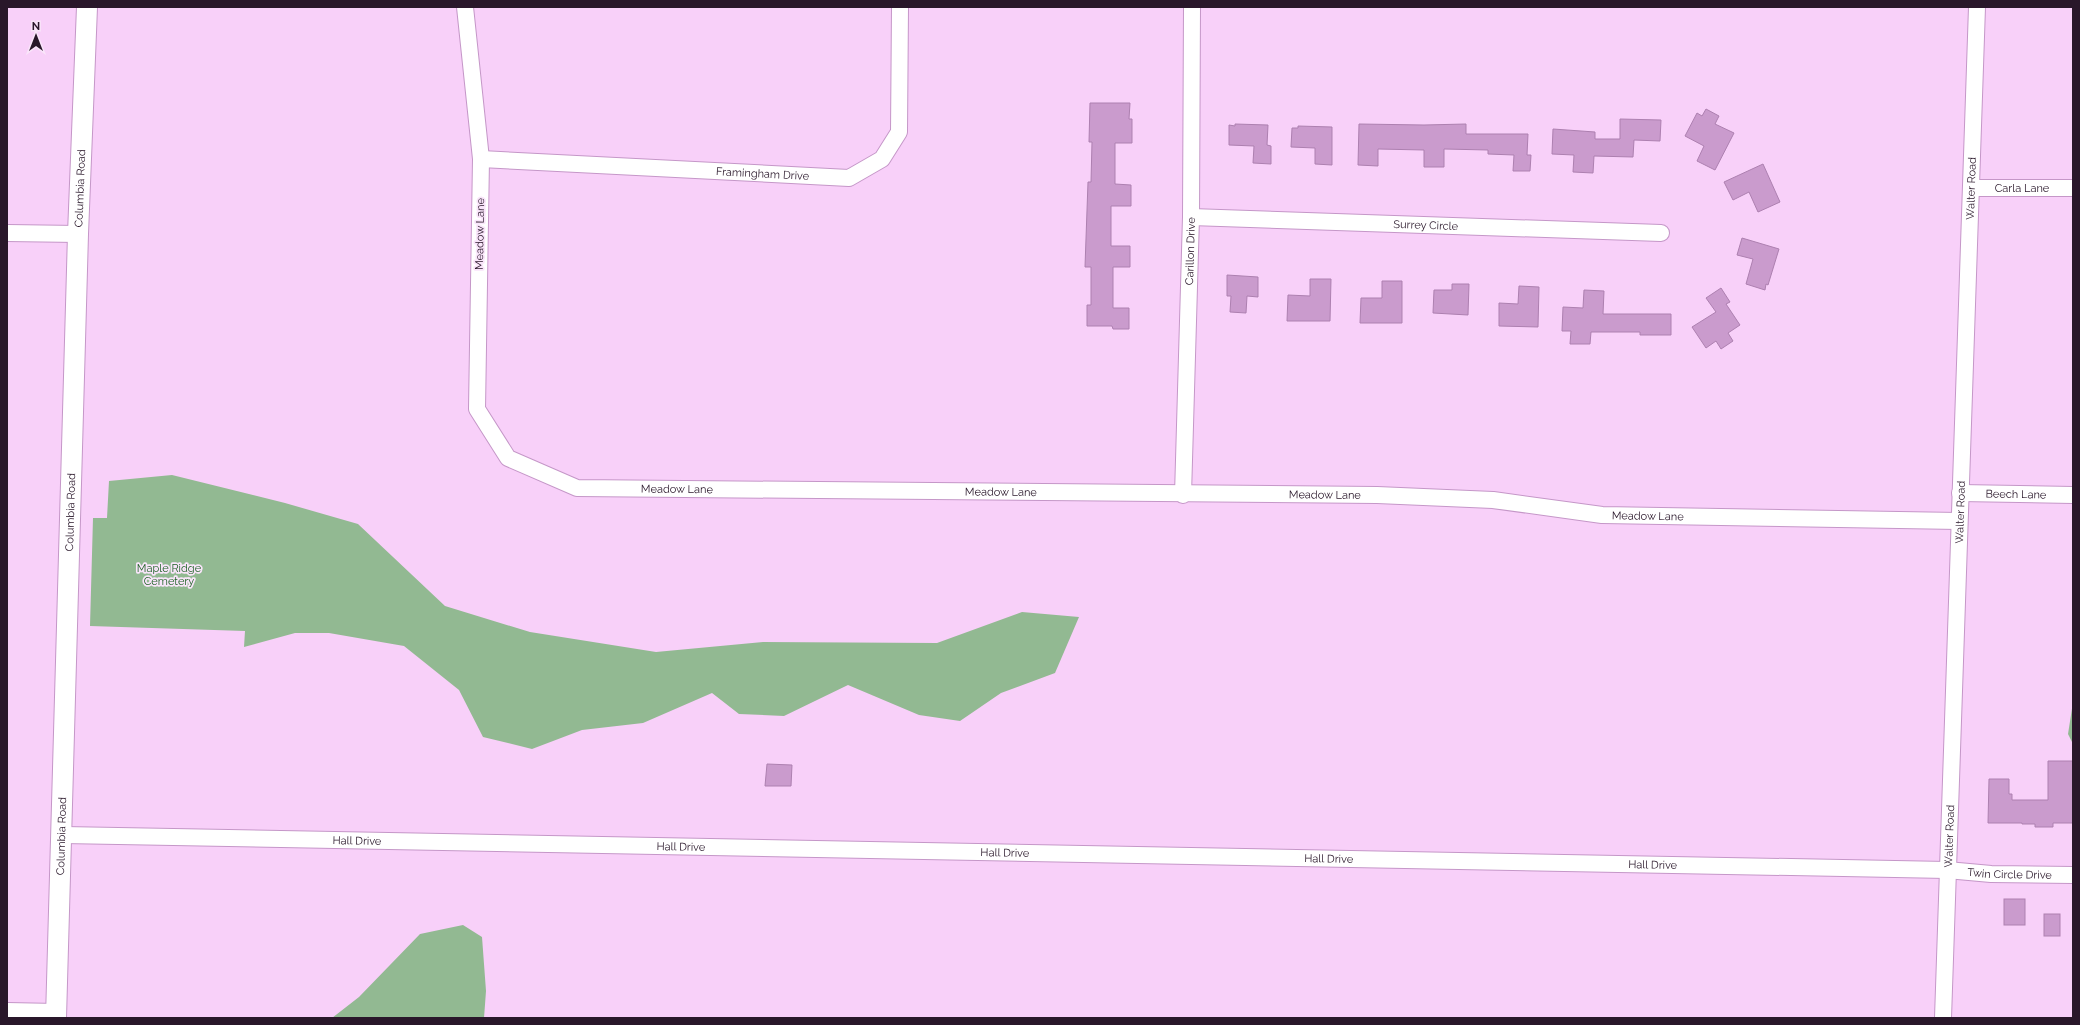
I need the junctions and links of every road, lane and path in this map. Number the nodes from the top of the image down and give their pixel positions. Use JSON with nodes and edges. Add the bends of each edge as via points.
{"nodes":[{"id":1,"x":87,"y":7,"type":"edge"},
{"id":2,"x":465,"y":7,"type":"edge"},
{"id":3,"x":900,"y":7,"type":"edge"},
{"id":4,"x":1192,"y":7,"type":"edge"},
{"id":5,"x":1977,"y":7,"type":"edge"},
{"id":6,"x":481,"y":159,"type":"junction"},
{"id":7,"x":1971,"y":188,"type":"junction"},
{"id":8,"x":2073,"y":188,"type":"edge"},
{"id":9,"x":1191,"y":217,"type":"junction"},
{"id":10,"x":7,"y":233,"type":"edge"},
{"id":11,"x":1661,"y":233,"type":"dead end"},
{"id":12,"x":78,"y":234,"type":"junction"},
{"id":13,"x":1960,"y":493,"type":"junction"},
{"id":14,"x":1184,"y":495,"type":"junction"},
{"id":15,"x":2073,"y":496,"type":"edge"},
{"id":16,"x":1959,"y":521,"type":"junction"},
{"id":17,"x":63,"y":835,"type":"junction"},
{"id":18,"x":1947,"y":870,"type":"junction"},
{"id":19,"x":2073,"y":875,"type":"edge"},
{"id":20,"x":7,"y":1011,"type":"edge"},
{"id":21,"x":56,"y":1015,"type":"edge"},
{"id":22,"x":1943,"y":1018,"type":"edge"}],
"edges":[{"from":1,"to":12,"type":"main road","name":"Columbia Road"},
{"from":2,"to":6,"type":"street","name":"Meadow Lane"},
{"from":3,"to":6,"type":"street","name":"Framingham Drive","via":[[899,132],[882,159],[849,178]]},
{"from":4,"to":9,"type":"street","name":"Carillon Drive"},
{"from":5,"to":7,"type":"street","name":"Walter Road"},
{"from":6,"to":14,"type":"street","name":"Meadow Lane","via":[[477,409],[508,458],[577,488]]},
{"from":7,"to":8,"type":"street","name":"Carla Lane"},
{"from":7,"to":13,"type":"street","name":"Walter Road"},
{"from":9,"to":11,"type":"street","name":"Surrey Circle"},
{"from":9,"to":14,"type":"street","name":"Carillon Drive"},
{"from":10,"to":12,"type":"street"},
{"from":12,"to":17,"type":"main road","name":"Columbia Road"},
{"from":13,"to":15,"type":"street","name":"Beech Lane"},
{"from":13,"to":16,"type":"street","name":"Walter Road"},
{"from":14,"to":16,"type":"street","name":"Meadow Lane","via":[[1377,495],[1485,500],[1602,515]]},
{"from":16,"to":18,"type":"street","name":"Walter Road"},
{"from":17,"to":18,"type":"street","name":"Hall Drive"},
{"from":17,"to":21,"type":"main road","name":"Columbia Road"},
{"from":18,"to":19,"type":"street","name":"Twin Circle Drive","via":[[1991,874]]},
{"from":18,"to":22,"type":"street","name":"Walter Road"},
{"from":20,"to":21,"type":"street"}]}
